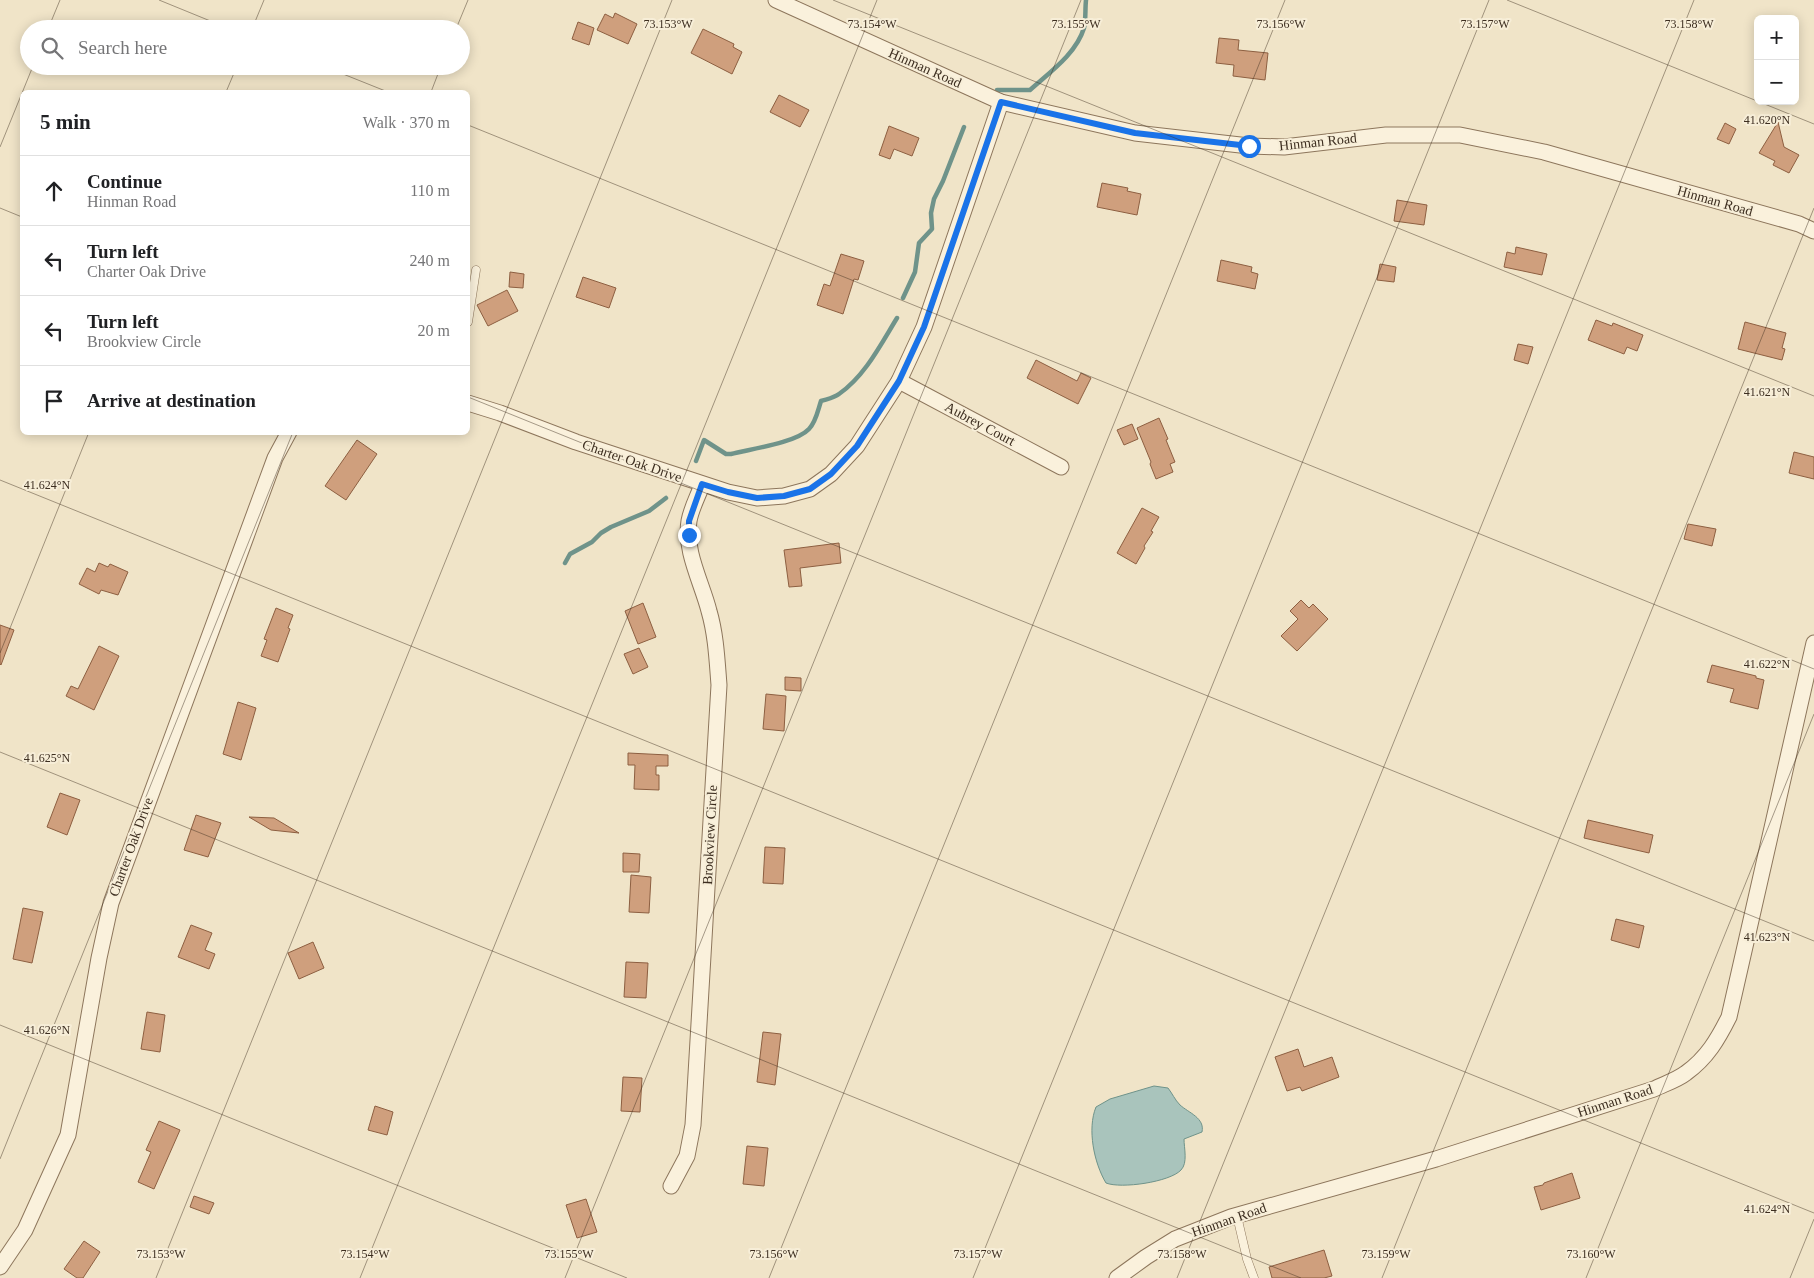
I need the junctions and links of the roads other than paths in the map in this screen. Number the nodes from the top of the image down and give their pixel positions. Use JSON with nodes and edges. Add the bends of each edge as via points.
{"nodes":[{"id":1,"x":776,"y":0,"type":"edge"},
{"id":2,"x":1001,"y":102,"type":"junction"},
{"id":3,"x":1814,"y":231,"type":"edge"},
{"id":4,"x":476,"y":270,"type":"dead end"},
{"id":5,"x":470,"y":309,"type":"edge"},
{"id":6,"x":899,"y":381,"type":"junction"},
{"id":7,"x":470,"y":404,"type":"edge"},
{"id":8,"x":287,"y":435,"type":"edge"},
{"id":9,"x":1061,"y":467,"type":"dead end"},
{"id":10,"x":702,"y":484,"type":"junction"},
{"id":11,"x":1814,"y":643,"type":"edge"},
{"id":12,"x":671,"y":1186,"type":"dead end"},
{"id":13,"x":1237,"y":1216,"type":"junction"},
{"id":14,"x":0,"y":1267,"type":"edge"},
{"id":15,"x":1117,"y":1278,"type":"edge"},
{"id":16,"x":1254,"y":1278,"type":"edge"}],
"edges":[{"from":1,"to":2,"type":"street","name":"Hinman Road"},
{"from":2,"to":3,"type":"street","name":"Hinman Road","via":[[1135,133],[1249,146],[1284,147],[1386,135],[1460,135],[1544,152],[1799,224]]},
{"from":2,"to":6,"type":"street","name":"Charter Oak Drive","via":[[924,327]]},
{"from":4,"to":5,"type":"lane"},
{"from":6,"to":9,"type":"street","name":"Aubrey Court"},
{"from":6,"to":10,"type":"street","name":"Charter Oak Drive","via":[[857,446],[831,474],[810,489],[784,496],[757,498]]},
{"from":7,"to":10,"type":"street","name":"Charter Oak Drive"},
{"from":8,"to":14,"type":"street","name":"Charter Oak Drive","via":[[275,458],[111,902],[68,1135],[25,1230]]},
{"from":10,"to":12,"type":"street","name":"Brookview Circle","via":[[689,521],[689,535],[691,553],[710,613],[719,684],[693,1125],[687,1156]]},
{"from":11,"to":13,"type":"street","name":"Hinman Road","via":[[1729,1017],[1716,1043],[1696,1064],[1685,1074],[1654,1089],[1436,1159]]},
{"from":13,"to":15,"type":"street","name":"Hinman Road","via":[[1175,1239]]},
{"from":13,"to":16,"type":"lane"}]}
